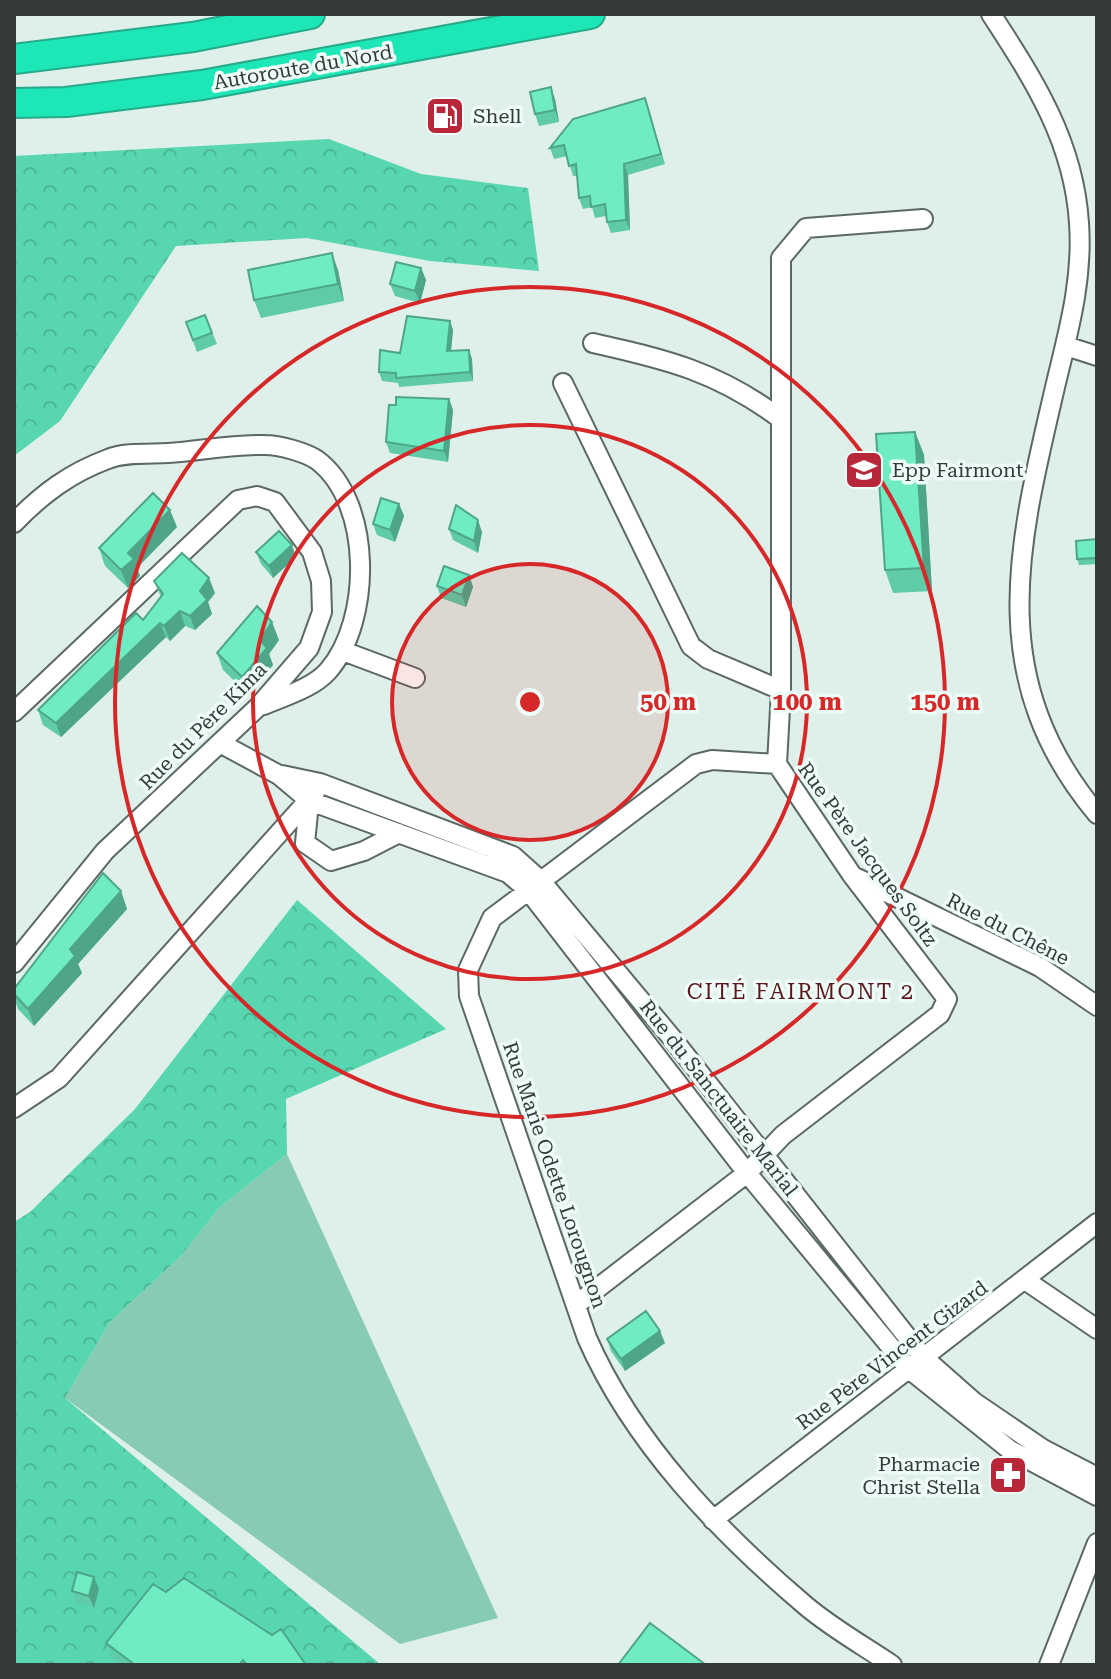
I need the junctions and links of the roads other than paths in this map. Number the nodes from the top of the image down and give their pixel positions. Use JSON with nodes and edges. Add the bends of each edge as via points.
{"nodes":[{"id":1,"x":310,"y":14,"type":"edge"},
{"id":2,"x":590,"y":14,"type":"edge"},
{"id":3,"x":991,"y":14,"type":"edge"},
{"id":4,"x":14,"y":59,"type":"edge"},
{"id":5,"x":66,"y":102,"type":"junction"},
{"id":6,"x":14,"y":103,"type":"edge"},
{"id":7,"x":14,"y":114,"type":"edge"},
{"id":8,"x":923,"y":219,"type":"dead end"},
{"id":9,"x":1088,"y":248,"type":"edge"},
{"id":10,"x":593,"y":343,"type":"dead end"},
{"id":11,"x":1066,"y":346,"type":"junction"},
{"id":12,"x":1097,"y":356,"type":"edge"},
{"id":13,"x":563,"y":383,"type":"dead end"},
{"id":14,"x":781,"y":419,"type":"junction"},
{"id":15,"x":14,"y":523,"type":"edge"},
{"id":16,"x":343,"y":651,"type":"junction"},
{"id":17,"x":415,"y":678,"type":"dead end"},
{"id":18,"x":781,"y":690,"type":"junction"},
{"id":19,"x":258,"y":707,"type":"junction"},
{"id":20,"x":14,"y":712,"type":"edge"},
{"id":21,"x":220,"y":743,"type":"junction"},
{"id":22,"x":777,"y":764,"type":"junction"},
{"id":23,"x":279,"y":775,"type":"junction"},
{"id":24,"x":320,"y":783,"type":"junction"},
{"id":25,"x":310,"y":801,"type":"junction"},
{"id":26,"x":1097,"y":814,"type":"edge"},
{"id":27,"x":399,"y":833,"type":"junction"},
{"id":28,"x":852,"y":875,"type":"junction"},
{"id":29,"x":534,"y":886,"type":"junction"},
{"id":30,"x":14,"y":963,"type":"edge"},
{"id":31,"x":1097,"y":1006,"type":"edge"},
{"id":32,"x":672,"y":1038,"type":"junction"},
{"id":33,"x":653,"y":1050,"type":"junction"},
{"id":34,"x":14,"y":1108,"type":"edge"},
{"id":35,"x":764,"y":1157,"type":"junction"},
{"id":36,"x":747,"y":1173,"type":"junction"},
{"id":37,"x":1097,"y":1223,"type":"edge"},
{"id":38,"x":1025,"y":1280,"type":"junction"},
{"id":39,"x":577,"y":1304,"type":"junction"},
{"id":40,"x":1097,"y":1329,"type":"edge"},
{"id":41,"x":916,"y":1363,"type":"junction"},
{"id":42,"x":1097,"y":1477,"type":"edge"},
{"id":43,"x":1097,"y":1496,"type":"edge"},
{"id":44,"x":713,"y":1520,"type":"junction"},
{"id":45,"x":1097,"y":1543,"type":"edge"},
{"id":46,"x":892,"y":1665,"type":"edge"},
{"id":47,"x":1049,"y":1665,"type":"edge"}],
"edges":[{"from":1,"to":4,"type":"highway","via":[[193,37]]},
{"from":2,"to":5,"type":"highway","name":"Autoroute du Nord","via":[[202,85]]},
{"from":3,"to":9,"type":"street","via":[[1063,139]]},
{"from":5,"to":6,"type":"highway","name":"Autoroute du Nord"},
{"from":5,"to":7,"type":"highway"},
{"from":8,"to":14,"type":"street","name":"Rue Père Jacques Soltz","via":[[806,228],[782,253]]},
{"from":9,"to":11,"type":"street"},
{"from":10,"to":14,"type":"street","via":[[706,373]]},
{"from":11,"to":12,"type":"street"},
{"from":11,"to":26,"type":"street","via":[[1025,523],[1021,658],[1048,738]]},
{"from":13,"to":18,"type":"street","via":[[691,646],[708,659]]},
{"from":14,"to":18,"type":"street","name":"Rue Père Jacques Soltz"},
{"from":15,"to":16,"type":"street","via":[[40,496],[112,457],[267,445],[315,459],[339,483],[356,527],[361,598]]},
{"from":16,"to":17,"type":"street"},
{"from":16,"to":19,"type":"street","via":[[327,673],[308,686]]},
{"from":18,"to":22,"type":"street","name":"Rue Père Jacques Soltz"},
{"from":19,"to":20,"type":"street","name":"Rue du Père Kima","via":[[309,648],[322,612],[321,581],[312,552],[275,502],[257,496],[238,500]]},
{"from":19,"to":21,"type":"street","name":"Rue du Père Kima"},
{"from":21,"to":23,"type":"street","name":"Rue du Sanctuaire Marial"},
{"from":21,"to":30,"type":"street","name":"Rue du Père Kima","via":[[105,851]]},
{"from":22,"to":28,"type":"street","name":"Rue Père Jacques Soltz"},
{"from":22,"to":29,"type":"street","name":"Rue Marie Odette Lorougnon","via":[[696,764]]},
{"from":23,"to":24,"type":"street","name":"Rue du Sanctuaire Marial"},
{"from":23,"to":25,"type":"street","name":"Rue du Sanctuaire Marial"},
{"from":24,"to":25,"type":"street"},
{"from":24,"to":29,"type":"street","name":"Rue du Sanctuaire Marial","via":[[513,856]]},
{"from":25,"to":27,"type":"street","name":"Rue du Sanctuaire Marial"},
{"from":25,"to":27,"type":"street","via":[[305,843],[331,861]]},
{"from":25,"to":34,"type":"street","via":[[59,1078]]},
{"from":27,"to":29,"type":"street","name":"Rue du Sanctuaire Marial"},
{"from":28,"to":31,"type":"street","name":"Rue du Chêne","via":[[1040,967]]},
{"from":28,"to":35,"type":"street","name":"Rue Père Jacques Soltz","via":[[947,999],[940,1014],[783,1135]]},
{"from":29,"to":32,"type":"street","name":"Rue du Sanctuaire Marial"},
{"from":29,"to":33,"type":"street","name":"Rue du Sanctuaire Marial"},
{"from":29,"to":39,"type":"street","name":"Rue Marie Odette Lorougnon","via":[[492,918],[468,970],[469,996]]},
{"from":32,"to":33,"type":"street"},
{"from":32,"to":35,"type":"street","name":"Rue du Sanctuaire Marial"},
{"from":33,"to":36,"type":"street","name":"Rue du Sanctuaire Marial"},
{"from":35,"to":36,"type":"street","name":"Rue Père Jacques Soltz"},
{"from":35,"to":41,"type":"street","name":"Rue du Sanctuaire Marial"},
{"from":36,"to":39,"type":"street","name":"Rue Père Jacques Soltz"},
{"from":36,"to":41,"type":"street","name":"Rue du Sanctuaire Marial"},
{"from":37,"to":38,"type":"street","name":"Rue Père Vincent Gizard"},
{"from":38,"to":40,"type":"street"},
{"from":38,"to":41,"type":"street","name":"Rue Père Vincent Gizard"},
{"from":39,"to":44,"type":"street","name":"Rue Marie Odette Lorougnon","via":[[603,1374],[650,1444]]},
{"from":41,"to":42,"type":"street","name":"Rue du Sanctuaire Marial","via":[[1020,1434]]},
{"from":41,"to":43,"type":"street","name":"Rue du Sanctuaire Marial","via":[[1010,1450]]},
{"from":41,"to":44,"type":"street","name":"Rue Père Vincent Gizard"},
{"from":44,"to":46,"type":"street","name":"Rue Marie Odette Lorougnon","via":[[808,1607]]},
{"from":45,"to":47,"type":"street"}]}
